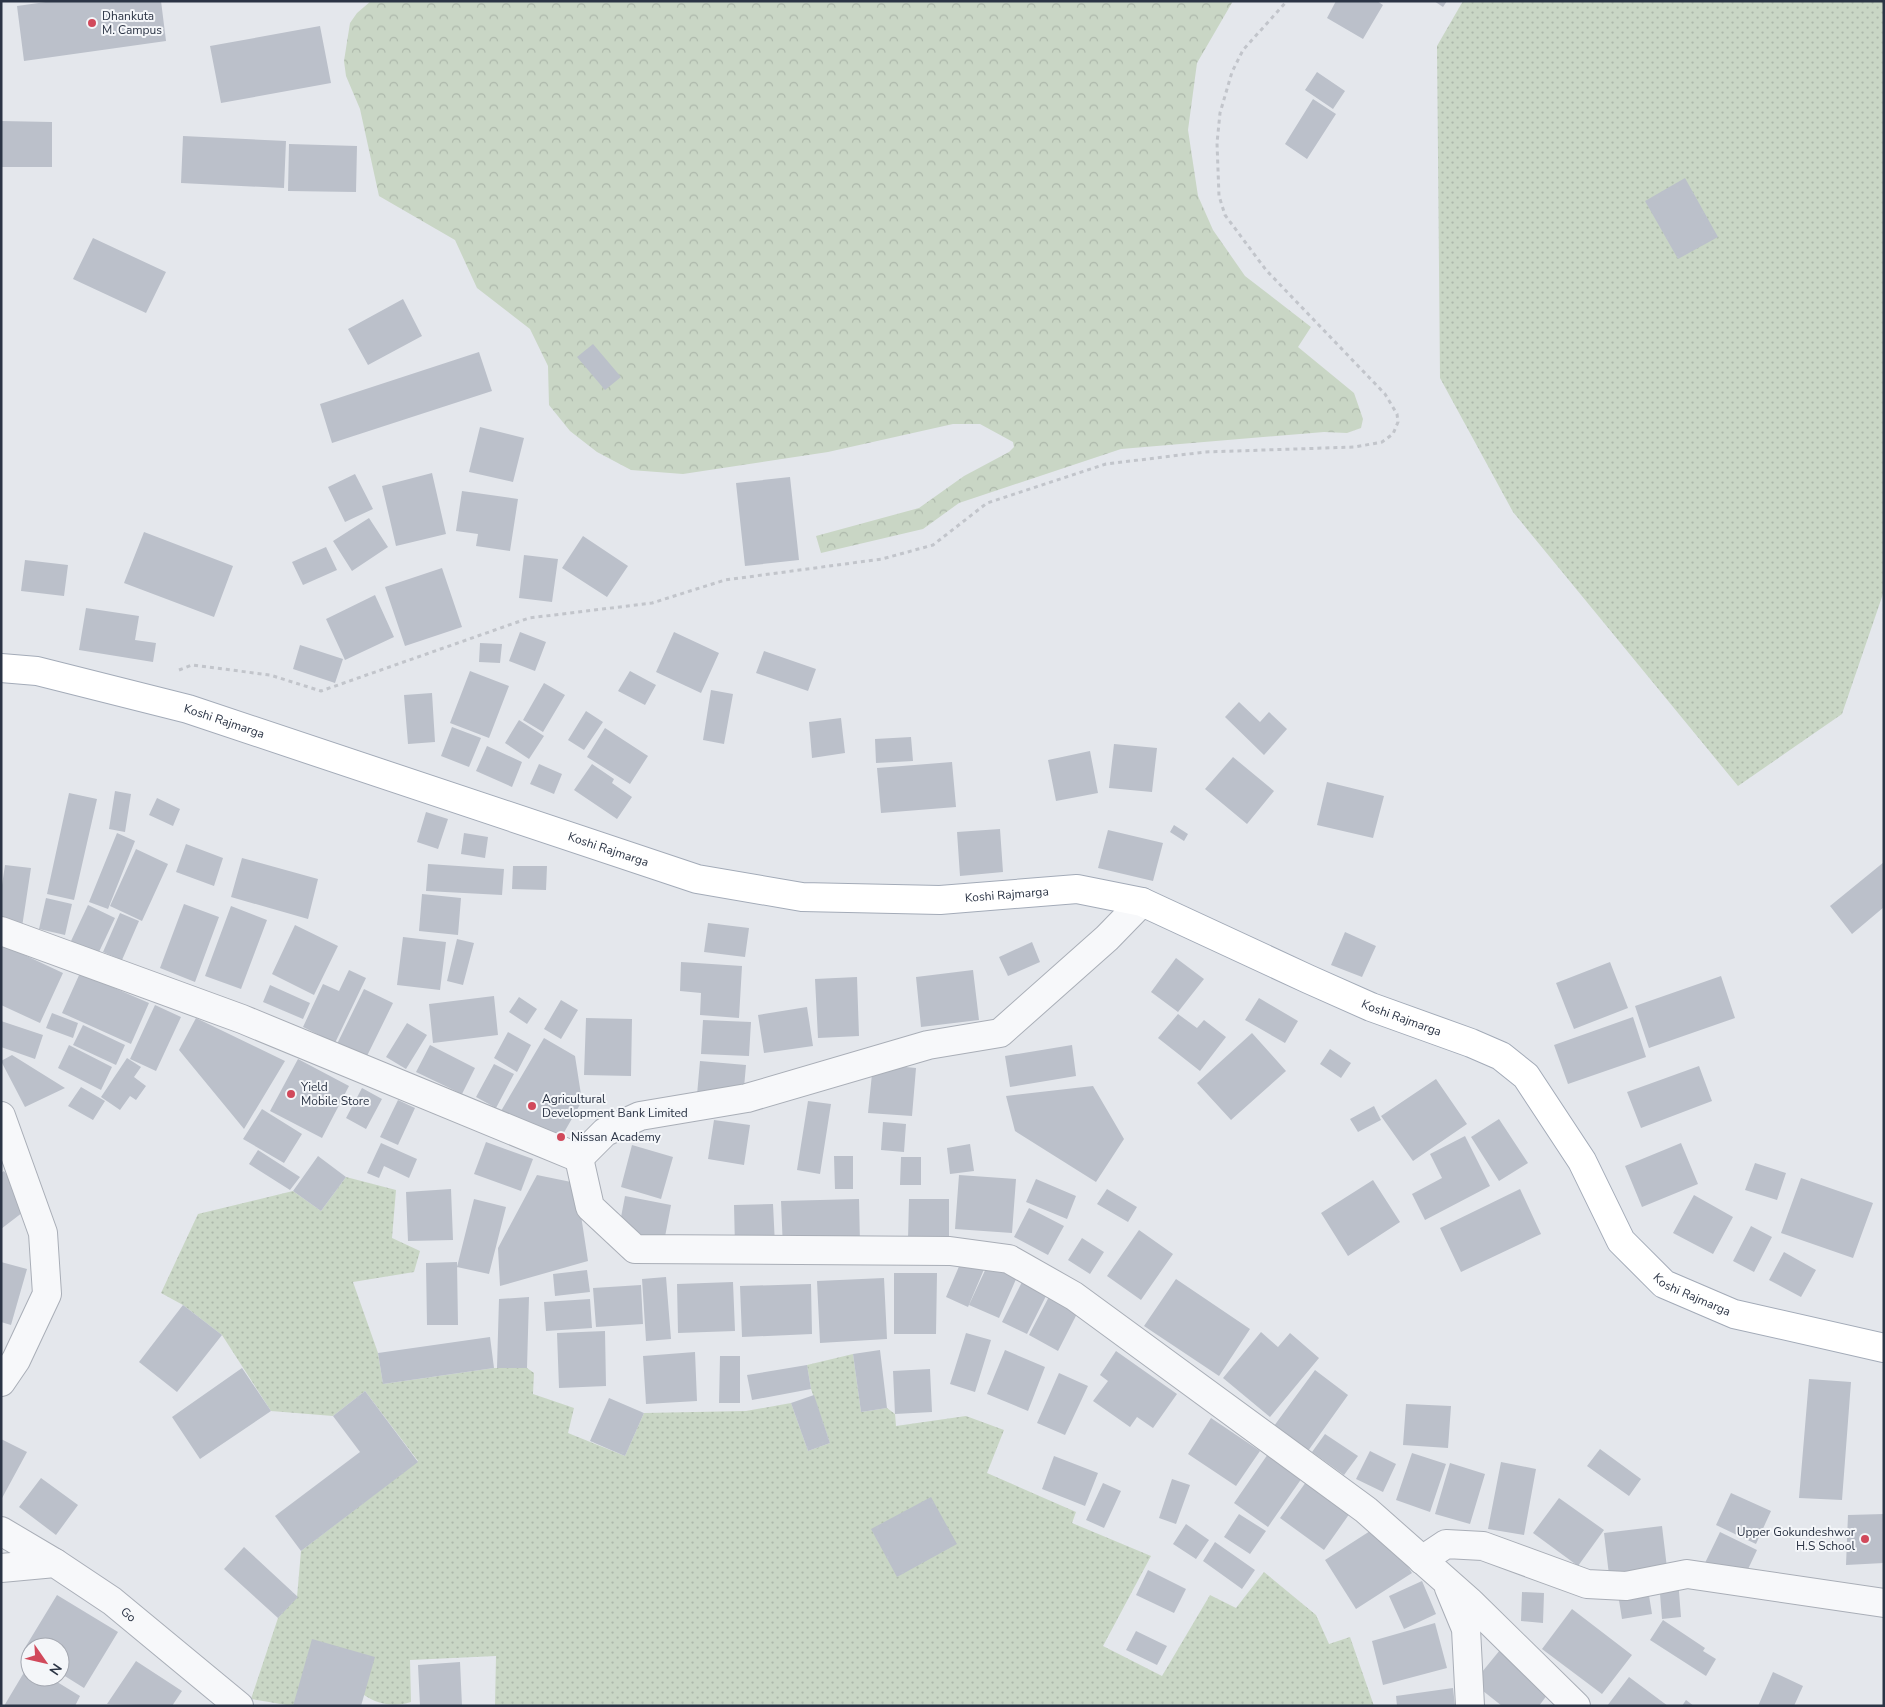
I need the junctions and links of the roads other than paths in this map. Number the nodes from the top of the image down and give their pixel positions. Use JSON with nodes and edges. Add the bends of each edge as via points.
{"nodes":[{"id":1,"x":1,"y":668,"type":"edge"},
{"id":2,"x":1142,"y":902,"type":"junction"},
{"id":3,"x":1,"y":931,"type":"edge"},
{"id":4,"x":1,"y":1116,"type":"edge"},
{"id":5,"x":579,"y":1158,"type":"junction"},
{"id":6,"x":1884,"y":1348,"type":"edge"},
{"id":7,"x":1,"y":1382,"type":"edge"},
{"id":8,"x":1,"y":1531,"type":"edge"},
{"id":9,"x":1422,"y":1560,"type":"junction"},
{"id":10,"x":55,"y":1563,"type":"junction"},
{"id":11,"x":1,"y":1568,"type":"edge"},
{"id":12,"x":1445,"y":1579,"type":"junction"},
{"id":13,"x":1884,"y":1603,"type":"edge"},
{"id":14,"x":239,"y":1706,"type":"edge"},
{"id":15,"x":1470,"y":1706,"type":"edge"},
{"id":16,"x":1576,"y":1706,"type":"edge"}],
"edges":[{"from":1,"to":2,"type":"main road","name":"Koshi Rajmarga","via":[[38,671],[188,709],[697,879],[802,896],[940,900],[1077,889]]},
{"from":2,"to":5,"type":"street","via":[[1107,938],[1000,1033],[928,1045],[747,1098],[640,1116],[605,1132]]},
{"from":2,"to":6,"type":"main road","name":"Koshi Rajmarga","via":[[1308,979],[1500,1056],[1526,1076],[1582,1161],[1622,1241],[1664,1284],[1734,1314]]},
{"from":3,"to":5,"type":"street","via":[[242,1020]]},
{"from":4,"to":7,"type":"street","via":[[43,1233],[47,1294],[16,1360]]},
{"from":5,"to":9,"type":"street","via":[[590,1208],[635,1249],[950,1251],[1008,1259],[1074,1296],[1366,1510]]},
{"from":8,"to":10,"type":"street","name":"Go"},
{"from":9,"to":12,"type":"street"},
{"from":9,"to":13,"type":"street","via":[[1446,1544],[1483,1546],[1587,1584],[1626,1586],[1687,1574]]},
{"from":10,"to":11,"type":"street"},
{"from":10,"to":14,"type":"street","name":"Go","via":[[112,1601]]},
{"from":12,"to":15,"type":"street","via":[[1466,1628]]},
{"from":12,"to":16,"type":"street"}]}
